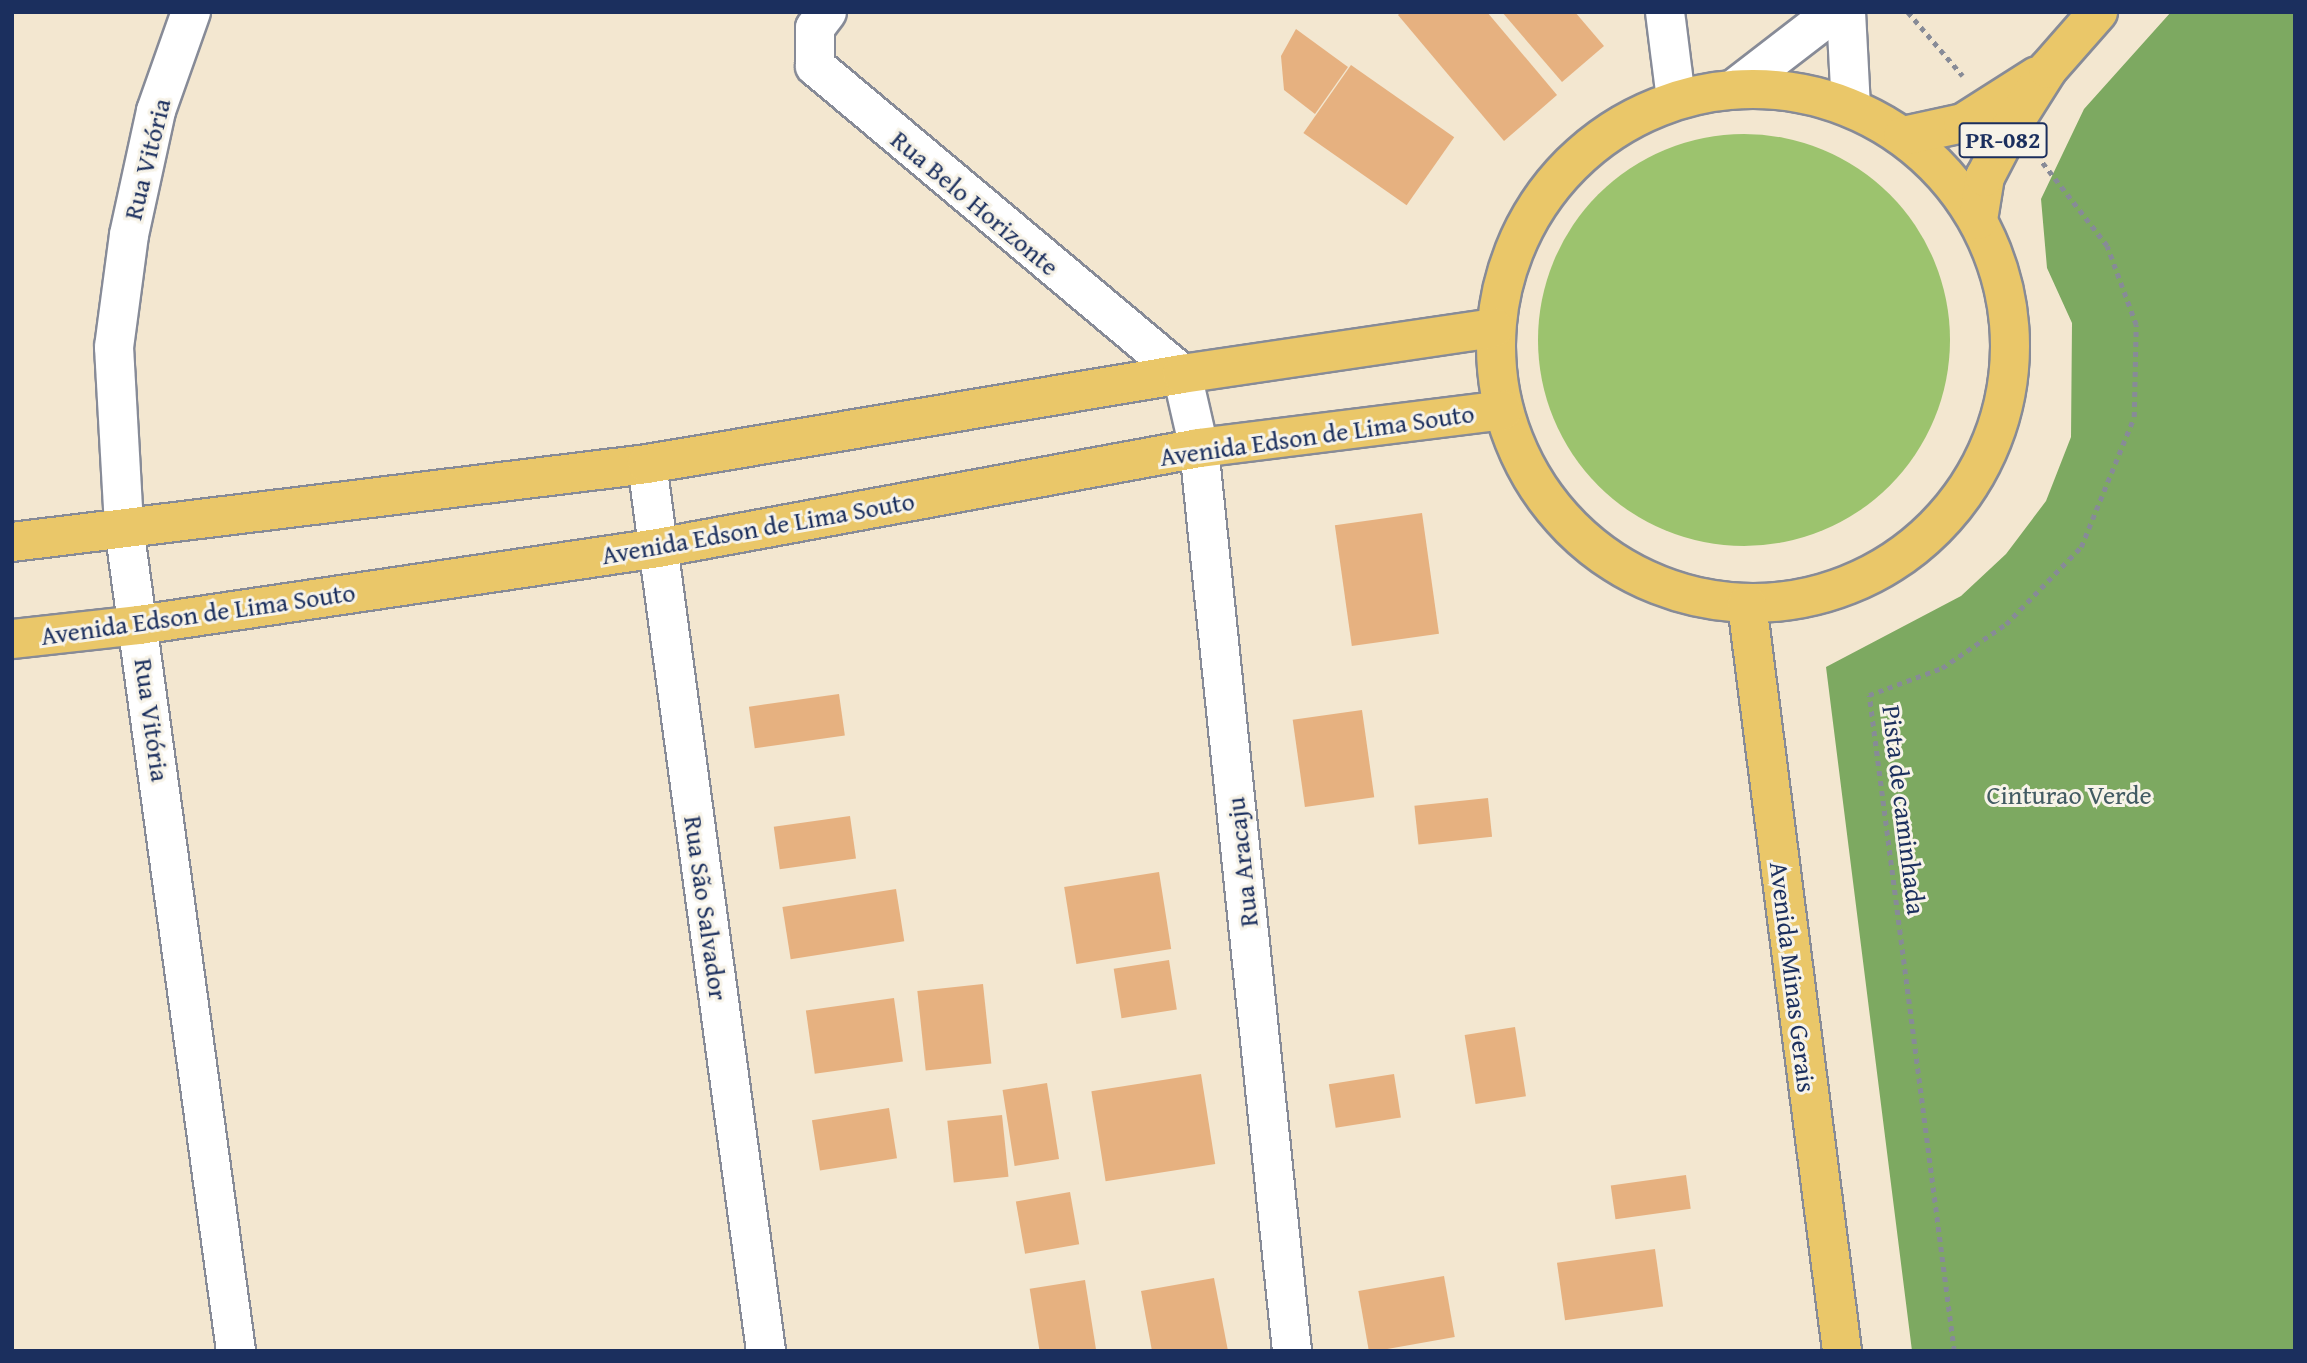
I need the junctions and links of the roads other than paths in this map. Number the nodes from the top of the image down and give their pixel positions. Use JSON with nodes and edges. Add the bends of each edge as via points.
{"nodes":[{"id":1,"x":191,"y":12,"type":"edge"},
{"id":2,"x":827,"y":12,"type":"edge"},
{"id":3,"x":1665,"y":12,"type":"edge"},
{"id":4,"x":1834,"y":12,"type":"edge"},
{"id":5,"x":1846,"y":12,"type":"edge"},
{"id":6,"x":2098,"y":12,"type":"edge"},
{"id":7,"x":1734,"y":89,"type":"junction"},
{"id":8,"x":1676,"y":99,"type":"junction"},
{"id":9,"x":1851,"y":108,"type":"junction"},
{"id":10,"x":2000,"y":118,"type":"junction"},
{"id":11,"x":1903,"y":136,"type":"junction"},
{"id":12,"x":1978,"y":219,"type":"junction"},
{"id":13,"x":1494,"y":328,"type":"junction"},
{"id":14,"x":1182,"y":374,"type":"junction"},
{"id":15,"x":1503,"y":410,"type":"junction"},
{"id":16,"x":1199,"y":449,"type":"junction"},
{"id":17,"x":647,"y":464,"type":"junction"},
{"id":18,"x":124,"y":527,"type":"junction"},
{"id":19,"x":12,"y":542,"type":"edge"},
{"id":20,"x":658,"y":548,"type":"junction"},
{"id":21,"x":1747,"y":604,"type":"junction"},
{"id":22,"x":139,"y":625,"type":"junction"},
{"id":23,"x":12,"y":639,"type":"edge"},
{"id":24,"x":236,"y":1351,"type":"edge"},
{"id":25,"x":766,"y":1351,"type":"edge"},
{"id":26,"x":1292,"y":1351,"type":"edge"},
{"id":27,"x":1842,"y":1351,"type":"edge"}],
"edges":[{"from":1,"to":18,"type":"street","name":"Rua Vitória","via":[[156,111],[127,248],[114,346]]},
{"from":2,"to":14,"type":"street","name":"Rua Belo Horizonte","via":[[815,28],[815,66]]},
{"from":3,"to":8,"type":"street"},
{"from":4,"to":7,"type":"street"},
{"from":5,"to":9,"type":"street"},
{"from":6,"to":10,"type":"main road","number":"PR-082"},
{"from":7,"to":8,"type":"main road"},
{"from":7,"to":9,"type":"main road","via":[[1794,91]]},
{"from":8,"to":13,"type":"main road","via":[[1619,125],[1570,164],[1531,214],[1506,271]]},
{"from":9,"to":11,"type":"main road"},
{"from":10,"to":11,"type":"main road","number":"PR-082"},
{"from":10,"to":12,"type":"main road","number":"PR-082"},
{"from":11,"to":12,"type":"main road","via":[[1947,176]]},
{"from":12,"to":21,"type":"main road","via":[[1998,268],[2010,320],[2010,372],[2000,424],[1979,472],[1949,516],[1910,551],[1866,579],[1816,597]]},
{"from":13,"to":14,"type":"main road"},
{"from":13,"to":15,"type":"main road"},
{"from":14,"to":16,"type":"street","name":"Rua Aracaju"},
{"from":14,"to":17,"type":"main road"},
{"from":15,"to":16,"type":"main road","name":"Avenida Edson de Lima Souto"},
{"from":15,"to":21,"type":"main road","via":[[1528,471],[1555,510],[1589,544],[1628,571],[1671,590]]},
{"from":16,"to":20,"type":"main road","name":"Avenida Edson de Lima Souto"},
{"from":16,"to":26,"type":"street","name":"Rua Aracaju"},
{"from":17,"to":18,"type":"main road"},
{"from":17,"to":20,"type":"street","name":"Rua São Salvador"},
{"from":18,"to":19,"type":"main road"},
{"from":18,"to":22,"type":"street","name":"Rua Vitória"},
{"from":20,"to":22,"type":"main road","name":"Avenida Edson de Lima Souto"},
{"from":20,"to":25,"type":"street","name":"Rua São Salvador"},
{"from":21,"to":27,"type":"main road","name":"Avenida Minas Gerais"},
{"from":22,"to":23,"type":"main road","name":"Avenida Edson de Lima Souto"},
{"from":22,"to":24,"type":"street","name":"Rua Vitória"}]}
